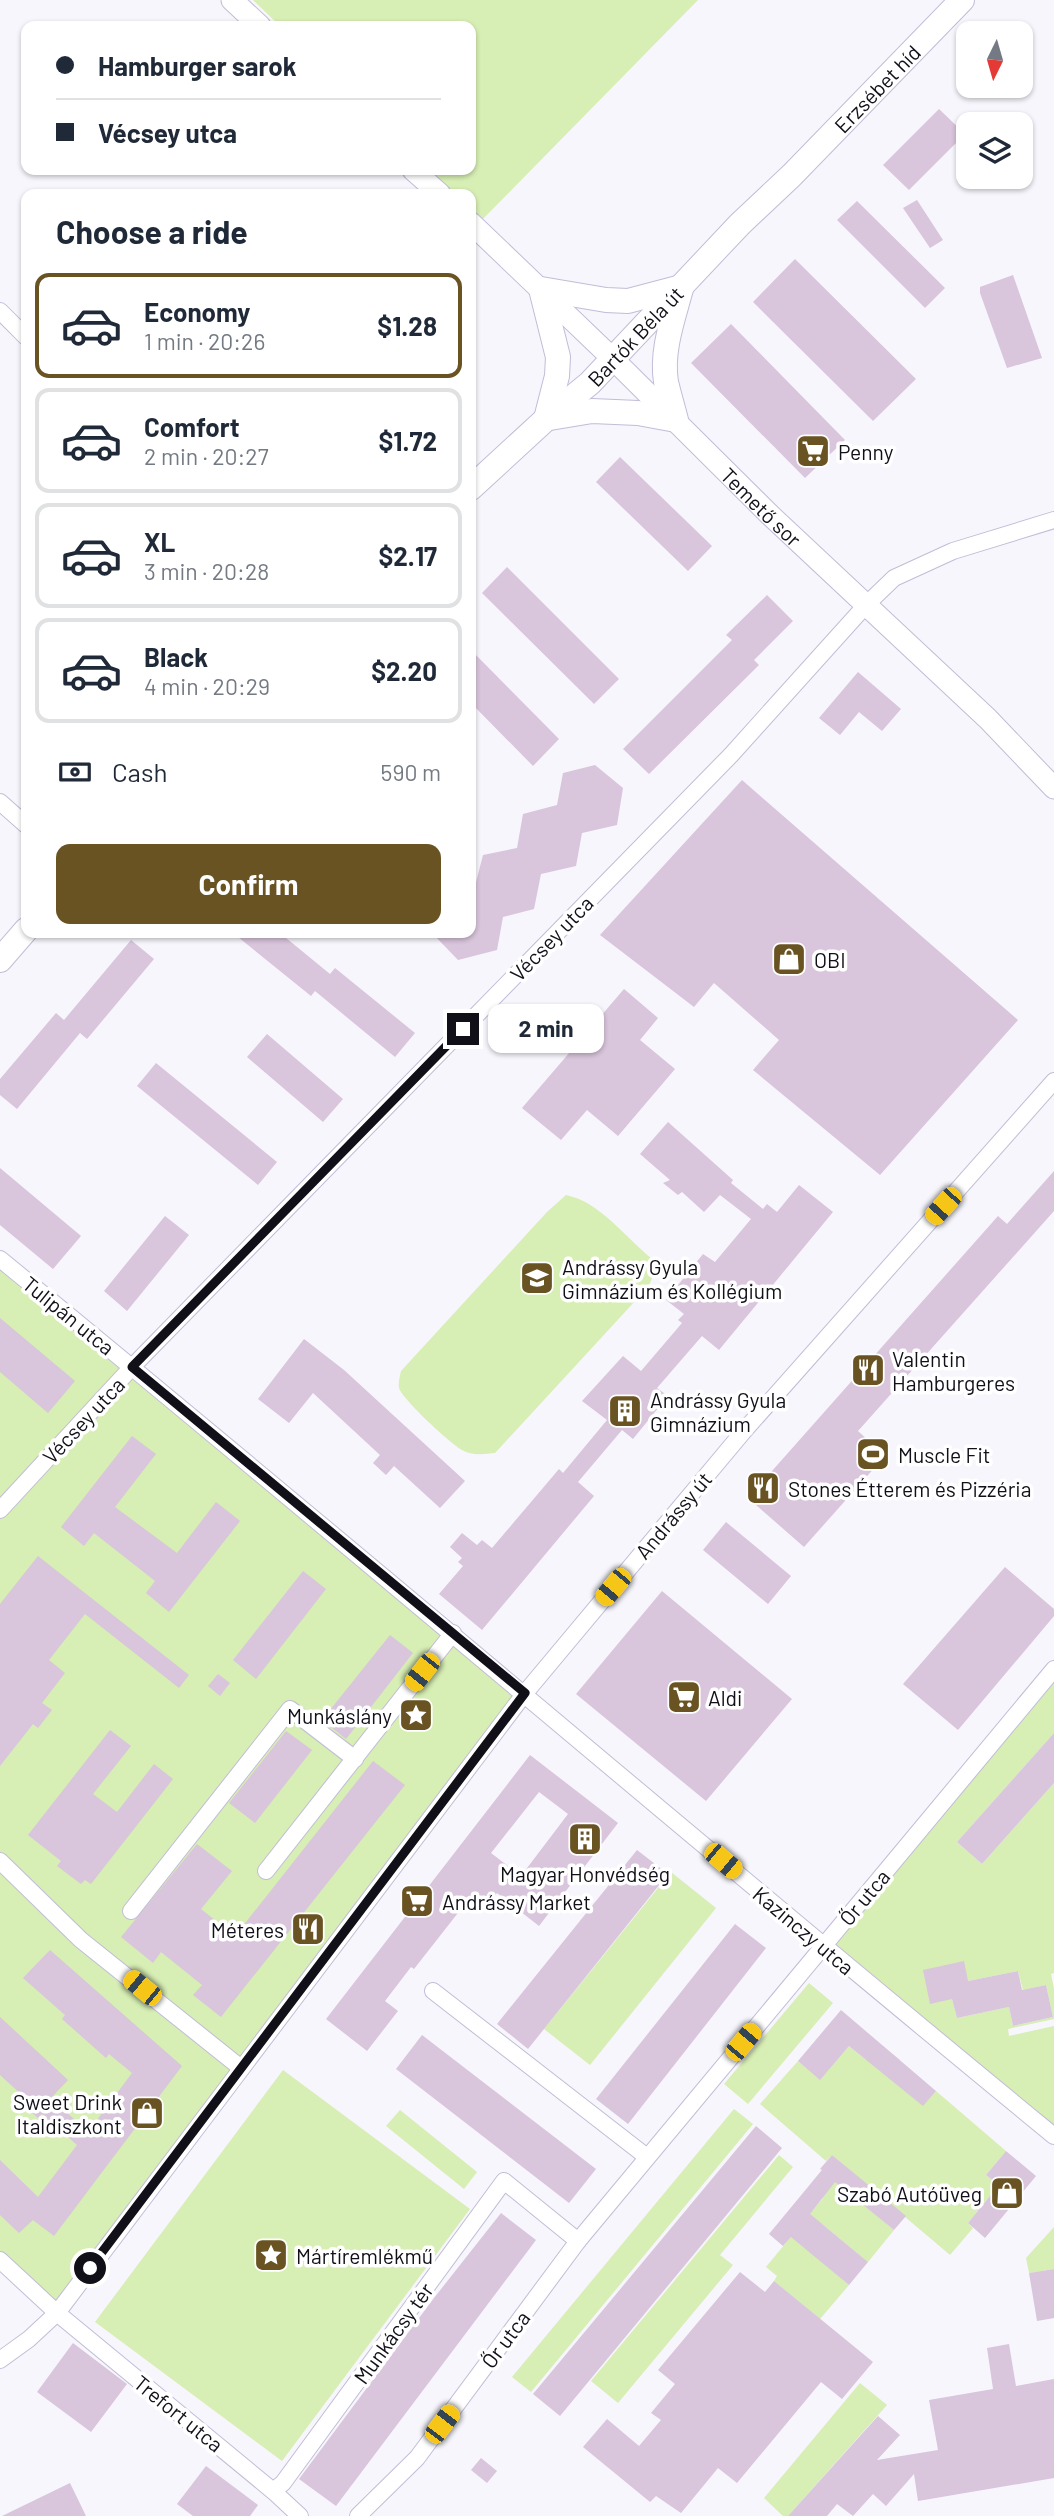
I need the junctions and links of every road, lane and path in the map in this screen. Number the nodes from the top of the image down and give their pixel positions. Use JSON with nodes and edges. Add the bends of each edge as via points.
{"nodes":[{"id":1,"x":232,"y":0,"type":"edge"},
{"id":2,"x":962,"y":0,"type":"edge"},
{"id":3,"x":255,"y":21,"type":"edge"},
{"id":4,"x":419,"y":175,"type":"edge"},
{"id":5,"x":792,"y":175,"type":"joint"},
{"id":6,"x":435,"y":189,"type":"edge"},
{"id":7,"x":476,"y":228,"type":"edge"},
{"id":8,"x":681,"y":287,"type":"junction"},
{"id":9,"x":541,"y":289,"type":"junction"},
{"id":10,"x":0,"y":311,"type":"edge"},
{"id":11,"x":21,"y":332,"type":"edge"},
{"id":12,"x":613,"y":359,"type":"junction"},
{"id":13,"x":546,"y":419,"type":"junction"},
{"id":14,"x":676,"y":420,"type":"junction"},
{"id":15,"x":476,"y":483,"type":"edge"},
{"id":16,"x":1054,"y":520,"type":"edge"},
{"id":17,"x":866,"y":605,"type":"junction"},
{"id":18,"x":1054,"y":788,"type":"edge"},
{"id":19,"x":0,"y":802,"type":"edge"},
{"id":20,"x":21,"y":821,"type":"edge"},
{"id":21,"x":21,"y":936,"type":"edge"},
{"id":22,"x":0,"y":960,"type":"edge"},
{"id":23,"x":1052,"y":1086,"type":"edge"},
{"id":24,"x":0,"y":1259,"type":"edge"},
{"id":25,"x":132,"y":1367,"type":"junction"},
{"id":26,"x":0,"y":1510,"type":"edge"},
{"id":27,"x":453,"y":1633,"type":"junction"},
{"id":28,"x":1054,"y":1669,"type":"edge"},
{"id":29,"x":525,"y":1693,"type":"junction"},
{"id":30,"x":355,"y":1759,"type":"junction"},
{"id":31,"x":0,"y":1861,"type":"edge"},
{"id":32,"x":266,"y":1871,"type":"dead end"},
{"id":33,"x":131,"y":1911,"type":"dead end"},
{"id":34,"x":823,"y":1946,"type":"junction"},
{"id":35,"x":433,"y":1991,"type":"dead end"},
{"id":36,"x":241,"y":2068,"type":"junction"},
{"id":37,"x":1054,"y":2136,"type":"edge"},
{"id":38,"x":647,"y":2157,"type":"junction"},
{"id":39,"x":578,"y":2241,"type":"junction"},
{"id":40,"x":0,"y":2260,"type":"edge"},
{"id":41,"x":57,"y":2313,"type":"junction"},
{"id":42,"x":0,"y":2360,"type":"edge"},
{"id":43,"x":273,"y":2491,"type":"junction"},
{"id":44,"x":300,"y":2516,"type":"edge"},
{"id":45,"x":358,"y":2516,"type":"edge"}],
"edges":[{"from":1,"to":3,"type":"street"},
{"from":2,"to":5,"type":"main road","name":"Erzsébet híd"},
{"from":4,"to":6,"type":"street"},
{"from":5,"to":8,"type":"main road","name":"Bartók Béla út"},
{"from":7,"to":9,"type":"street","name":"Temető sor"},
{"from":8,"to":9,"type":"main road","via":[[628,301]]},
{"from":8,"to":12,"type":"main road","name":"Bartók Béla út"},
{"from":8,"to":14,"type":"main road","via":[[665,360]]},
{"from":9,"to":12,"type":"street","name":"Temető sor"},
{"from":9,"to":13,"type":"main road","via":[[558,357]]},
{"from":10,"to":11,"type":"street"},
{"from":12,"to":13,"type":"main road","name":"Bartók Béla út"},
{"from":12,"to":14,"type":"street","name":"Temető sor"},
{"from":13,"to":14,"type":"main road","via":[[592,411]]},
{"from":13,"to":15,"type":"main road","name":"Bartók Béla út"},
{"from":14,"to":17,"type":"street","name":"Temető sor"},
{"from":16,"to":17,"type":"street","name":"Vécsey utca","via":[[953,551],[894,578]]},
{"from":17,"to":18,"type":"street","name":"Temető sor"},
{"from":17,"to":25,"type":"street","name":"Vécsey utca","via":[[732,755]]},
{"from":19,"to":20,"type":"street"},
{"from":21,"to":22,"type":"main road"},
{"from":23,"to":29,"type":"street","name":"Andrássy út","via":[[743,1432]]},
{"from":24,"to":25,"type":"street","name":"Tulipán utca"},
{"from":25,"to":26,"type":"street","name":"Vécsey utca"},
{"from":25,"to":27,"type":"street","name":"Tulipán utca"},
{"from":27,"to":29,"type":"street","name":"Tulipán utca"},
{"from":27,"to":30,"type":"street"},
{"from":28,"to":34,"type":"street","name":"Őr utca"},
{"from":29,"to":34,"type":"street","name":"Kazinczy utca"},
{"from":29,"to":36,"type":"street","name":"Andrássy út"},
{"from":30,"to":32,"type":"street"},
{"from":30,"to":33,"type":"street","via":[[290,1709]]},
{"from":31,"to":36,"type":"street","via":[[81,1940]]},
{"from":34,"to":37,"type":"street","name":"Kazinczy utca"},
{"from":34,"to":38,"type":"street","name":"Őr utca"},
{"from":35,"to":38,"type":"street"},
{"from":36,"to":41,"type":"street","name":"Andrássy út"},
{"from":38,"to":39,"type":"street","name":"Őr utca"},
{"from":39,"to":43,"type":"street","name":"Munkácsy tér","via":[[504,2181]]},
{"from":39,"to":45,"type":"street","name":"Őr utca","via":[[416,2458]]},
{"from":40,"to":41,"type":"street","name":"Trefort utca"},
{"from":41,"to":42,"type":"street","name":"Andrássy út"},
{"from":41,"to":43,"type":"street","name":"Trefort utca"},
{"from":43,"to":44,"type":"street","name":"Trefort utca"}]}
